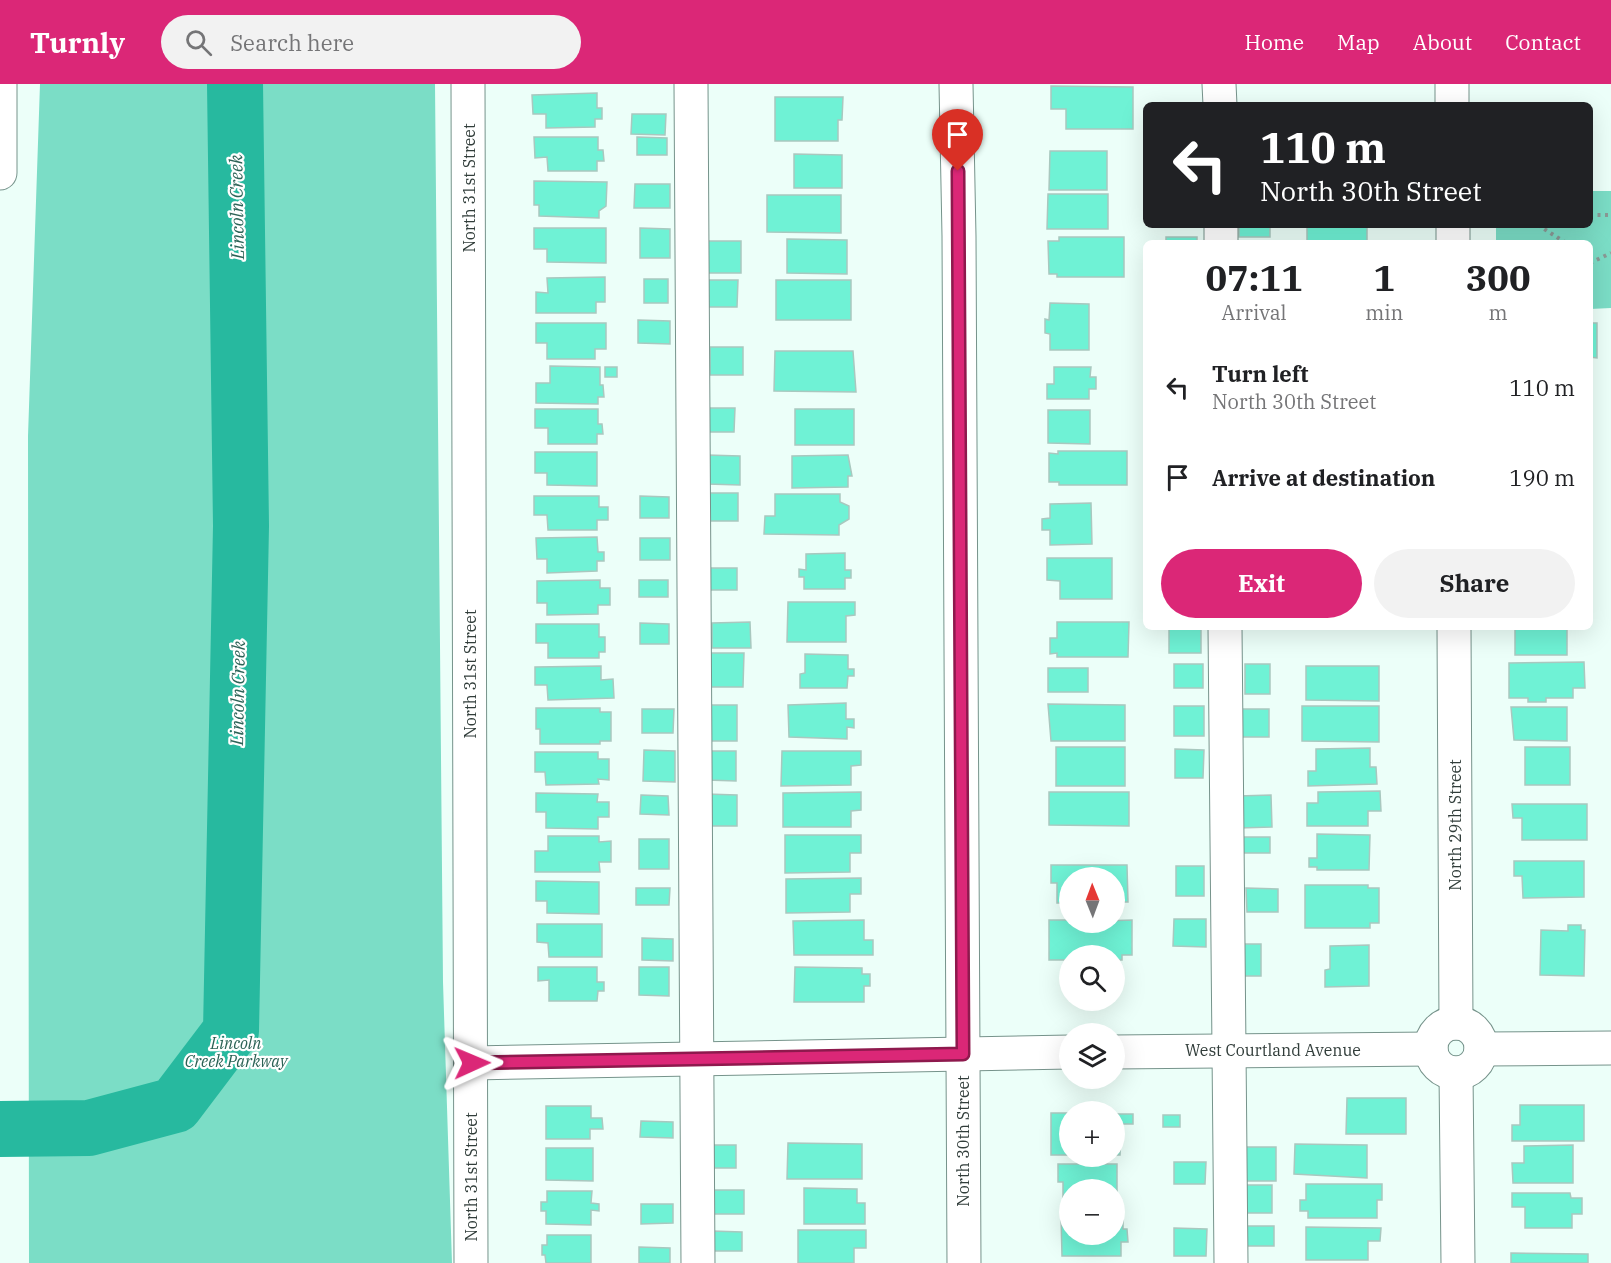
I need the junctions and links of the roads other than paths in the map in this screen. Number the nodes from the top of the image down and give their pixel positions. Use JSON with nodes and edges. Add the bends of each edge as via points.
{"nodes":[{"id":1,"x":0,"y":84,"type":"edge"},
{"id":2,"x":468,"y":84,"type":"edge"},
{"id":3,"x":691,"y":84,"type":"edge"},
{"id":4,"x":956,"y":84,"type":"edge"},
{"id":5,"x":1220,"y":84,"type":"edge"},
{"id":6,"x":1452,"y":84,"type":"edge"},
{"id":7,"x":1220,"y":102,"type":"edge"},
{"id":8,"x":1452,"y":102,"type":"edge"},
{"id":9,"x":0,"y":172,"type":"edge"},
{"id":10,"x":1225,"y":630,"type":"edge"},
{"id":11,"x":1454,"y":630,"type":"edge"},
{"id":12,"x":1456,"y":1023,"type":"junction"},
{"id":13,"x":1611,"y":1048,"type":"edge"},
{"id":14,"x":1431,"y":1049,"type":"junction"},
{"id":15,"x":1481,"y":1049,"type":"junction"},
{"id":16,"x":1230,"y":1050,"type":"junction"},
{"id":17,"x":1125,"y":1052,"type":"edge"},
{"id":18,"x":1059,"y":1053,"type":"edge"},
{"id":19,"x":963,"y":1054,"type":"junction"},
{"id":20,"x":698,"y":1059,"type":"junction"},
{"id":21,"x":472,"y":1063,"type":"junction"},
{"id":22,"x":1456,"y":1073,"type":"junction"},
{"id":23,"x":471,"y":1263,"type":"edge"},
{"id":24,"x":698,"y":1263,"type":"edge"},
{"id":25,"x":964,"y":1263,"type":"edge"},
{"id":26,"x":1231,"y":1263,"type":"edge"},
{"id":27,"x":1458,"y":1263,"type":"edge"}],
"edges":[{"from":1,"to":9,"type":"street"},
{"from":2,"to":21,"type":"street","name":"North 31st Street"},
{"from":3,"to":20,"type":"street"},
{"from":4,"to":19,"type":"street","name":"North 30th Street"},
{"from":5,"to":7,"type":"street"},
{"from":6,"to":8,"type":"street"},
{"from":10,"to":16,"type":"street"},
{"from":11,"to":12,"type":"street","name":"North 29th Street"},
{"from":12,"to":14,"type":"street","via":[[1437,1032]]},
{"from":12,"to":15,"type":"street","via":[[1473,1030]]},
{"from":13,"to":15,"type":"street"},
{"from":14,"to":16,"type":"street","name":"West Courtland Avenue"},
{"from":14,"to":22,"type":"street","via":[[1437,1064]]},
{"from":15,"to":22,"type":"street","via":[[1475,1065]]},
{"from":16,"to":17,"type":"street","name":"West Courtland Avenue"},
{"from":16,"to":26,"type":"street"},
{"from":18,"to":19,"type":"street"},
{"from":19,"to":20,"type":"street"},
{"from":19,"to":25,"type":"street","name":"North 30th Street"},
{"from":20,"to":21,"type":"street"},
{"from":20,"to":24,"type":"street"},
{"from":21,"to":23,"type":"street","name":"North 31st Street"},
{"from":22,"to":27,"type":"street"}]}
